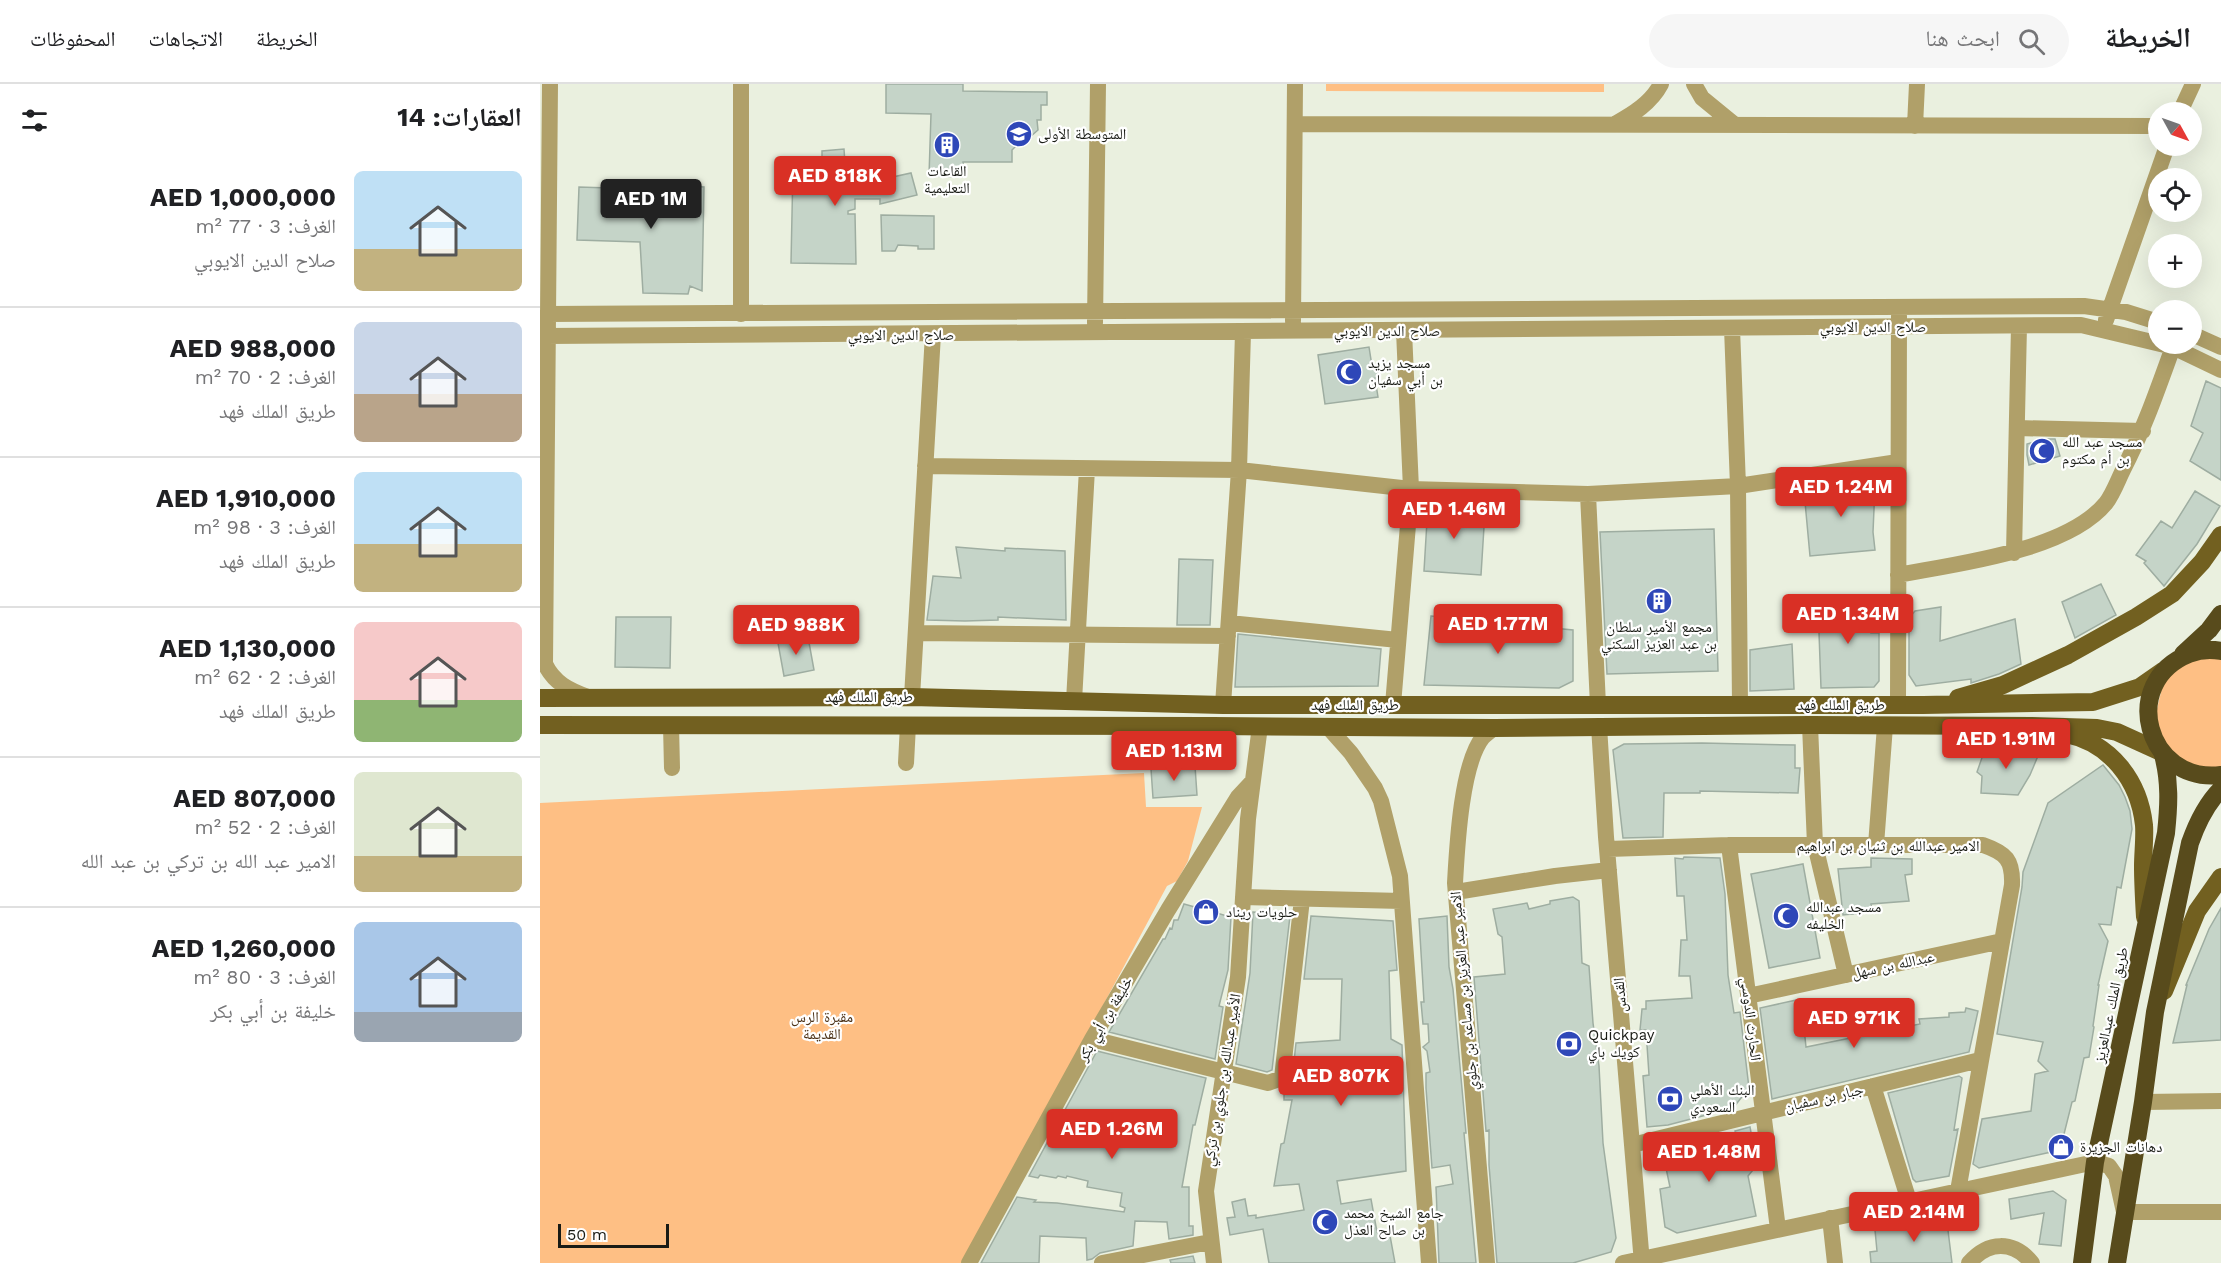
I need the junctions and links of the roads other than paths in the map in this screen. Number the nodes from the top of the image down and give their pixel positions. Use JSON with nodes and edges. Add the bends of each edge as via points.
{"nodes":[{"id":1,"x":550,"y":84,"type":"edge"},
{"id":2,"x":741,"y":84,"type":"edge"},
{"id":3,"x":1098,"y":84,"type":"edge"},
{"id":4,"x":1295,"y":84,"type":"edge"},
{"id":5,"x":1661,"y":84,"type":"edge"},
{"id":6,"x":1694,"y":84,"type":"edge"},
{"id":7,"x":1917,"y":84,"type":"edge"},
{"id":8,"x":2193,"y":84,"type":"edge"},
{"id":9,"x":2185,"y":102,"type":"edge"},
{"id":10,"x":1294,"y":124,"type":"junction"},
{"id":11,"x":1612,"y":125,"type":"junction"},
{"id":12,"x":1735,"y":125,"type":"junction"},
{"id":13,"x":1915,"y":126,"type":"junction"},
{"id":14,"x":2148,"y":126,"type":"edge"},
{"id":15,"x":2164,"y":156,"type":"edge"},
{"id":16,"x":1899,"y":308,"type":"junction"},
{"id":17,"x":2110,"y":310,"type":"junction"},
{"id":18,"x":1293,"y":311,"type":"junction"},
{"id":19,"x":1095,"y":312,"type":"junction"},
{"id":20,"x":547,"y":314,"type":"junction"},
{"id":21,"x":741,"y":314,"type":"junction"},
{"id":22,"x":2148,"y":319,"type":"edge"},
{"id":23,"x":2019,"y":326,"type":"junction"},
{"id":24,"x":1899,"y":327,"type":"junction"},
{"id":25,"x":1732,"y":328,"type":"junction"},
{"id":26,"x":2103,"y":329,"type":"junction"},
{"id":27,"x":1292,"y":331,"type":"junction"},
{"id":28,"x":1404,"y":331,"type":"junction"},
{"id":29,"x":1243,"y":332,"type":"junction"},
{"id":30,"x":1095,"y":333,"type":"junction"},
{"id":31,"x":933,"y":334,"type":"junction"},
{"id":32,"x":546,"y":336,"type":"junction"},
{"id":33,"x":2202,"y":338,"type":"edge"},
{"id":34,"x":2148,"y":341,"type":"edge"},
{"id":35,"x":2221,"y":347,"type":"edge"},
{"id":36,"x":2171,"y":354,"type":"edge"},
{"id":37,"x":2187,"y":354,"type":"edge"},
{"id":38,"x":2221,"y":369,"type":"edge"},
{"id":39,"x":2017,"y":428,"type":"junction"},
{"id":40,"x":2143,"y":431,"type":"junction"},
{"id":41,"x":1898,"y":462,"type":"junction"},
{"id":42,"x":925,"y":466,"type":"junction"},
{"id":43,"x":1087,"y":468,"type":"junction"},
{"id":44,"x":1239,"y":470,"type":"junction"},
{"id":45,"x":1738,"y":486,"type":"junction"},
{"id":46,"x":1411,"y":489,"type":"junction"},
{"id":47,"x":1588,"y":494,"type":"junction"},
{"id":48,"x":2221,"y":535,"type":"edge"},
{"id":49,"x":2014,"y":553,"type":"junction"},
{"id":50,"x":1898,"y":575,"type":"junction"},
{"id":51,"x":2221,"y":614,"type":"edge"},
{"id":52,"x":1228,"y":629,"type":"junction"},
{"id":53,"x":916,"y":633,"type":"junction"},
{"id":54,"x":1078,"y":634,"type":"junction"},
{"id":55,"x":1398,"y":640,"type":"junction"},
{"id":56,"x":2221,"y":651,"type":"edge"},
{"id":57,"x":2179,"y":658,"type":"junction"},
{"id":58,"x":2163,"y":671,"type":"junction"},
{"id":59,"x":912,"y":697,"type":"junction"},
{"id":60,"x":540,"y":698,"type":"edge"},
{"id":61,"x":589,"y":698,"type":"junction"},
{"id":62,"x":1077,"y":701,"type":"junction"},
{"id":63,"x":1223,"y":705,"type":"junction"},
{"id":64,"x":1393,"y":705,"type":"junction"},
{"id":65,"x":1598,"y":705,"type":"junction"},
{"id":66,"x":1740,"y":705,"type":"junction"},
{"id":67,"x":1898,"y":705,"type":"junction"},
{"id":68,"x":1923,"y":705,"type":"junction"},
{"id":69,"x":540,"y":725,"type":"edge"},
{"id":70,"x":670,"y":725,"type":"junction"},
{"id":71,"x":908,"y":725,"type":"junction"},
{"id":72,"x":1810,"y":725,"type":"junction"},
{"id":73,"x":1078,"y":726,"type":"junction"},
{"id":74,"x":1260,"y":726,"type":"junction"},
{"id":75,"x":1327,"y":726,"type":"junction"},
{"id":76,"x":1599,"y":726,"type":"junction"},
{"id":77,"x":1885,"y":726,"type":"junction"},
{"id":78,"x":2032,"y":726,"type":"junction"},
{"id":79,"x":1494,"y":728,"type":"junction"},
{"id":80,"x":2162,"y":753,"type":"junction"},
{"id":81,"x":906,"y":763,"type":"dead end"},
{"id":82,"x":672,"y":768,"type":"dead end"},
{"id":83,"x":2221,"y":775,"type":"edge"},
{"id":84,"x":1252,"y":782,"type":"junction"},
{"id":85,"x":2221,"y":789,"type":"edge"},
{"id":86,"x":2165,"y":840,"type":"junction"},
{"id":87,"x":2190,"y":843,"type":"junction"},
{"id":88,"x":1729,"y":845,"type":"junction"},
{"id":89,"x":1815,"y":845,"type":"junction"},
{"id":90,"x":1876,"y":845,"type":"junction"},
{"id":91,"x":1608,"y":849,"type":"junction"},
{"id":92,"x":1609,"y":870,"type":"junction"},
{"id":93,"x":2221,"y":877,"type":"edge"},
{"id":94,"x":1456,"y":892,"type":"junction"},
{"id":95,"x":1243,"y":897,"type":"junction"},
{"id":96,"x":1302,"y":899,"type":"junction"},
{"id":97,"x":1402,"y":902,"type":"junction"},
{"id":98,"x":2145,"y":933,"type":"junction"},
{"id":99,"x":2002,"y":941,"type":"junction"},
{"id":100,"x":1846,"y":975,"type":"junction"},
{"id":101,"x":1749,"y":996,"type":"junction"},
{"id":102,"x":2156,"y":1012,"type":"junction"},
{"id":103,"x":1092,"y":1039,"type":"junction"},
{"id":104,"x":1980,"y":1060,"type":"junction"},
{"id":105,"x":1223,"y":1071,"type":"junction"},
{"id":106,"x":1873,"y":1086,"type":"junction"},
{"id":107,"x":2221,"y":1101,"type":"edge"},
{"id":108,"x":2143,"y":1102,"type":"junction"},
{"id":109,"x":1763,"y":1112,"type":"junction"},
{"id":110,"x":1632,"y":1145,"type":"junction"},
{"id":111,"x":2095,"y":1162,"type":"junction"},
{"id":112,"x":1958,"y":1191,"type":"junction"},
{"id":113,"x":1909,"y":1201,"type":"junction"},
{"id":114,"x":2124,"y":1212,"type":"junction"},
{"id":115,"x":2221,"y":1212,"type":"edge"},
{"id":116,"x":1830,"y":1218,"type":"junction"},
{"id":117,"x":1778,"y":1229,"type":"junction"},
{"id":118,"x":1210,"y":1242,"type":"junction"},
{"id":119,"x":1642,"y":1260,"type":"edge"},
{"id":120,"x":969,"y":1263,"type":"edge"},
{"id":121,"x":1102,"y":1263,"type":"edge"},
{"id":122,"x":1214,"y":1263,"type":"edge"},
{"id":123,"x":1429,"y":1263,"type":"edge"},
{"id":124,"x":1487,"y":1263,"type":"edge"},
{"id":125,"x":1623,"y":1263,"type":"edge"},
{"id":126,"x":1835,"y":1263,"type":"edge"},
{"id":127,"x":1969,"y":1263,"type":"edge"},
{"id":128,"x":2032,"y":1263,"type":"edge"},
{"id":129,"x":2082,"y":1263,"type":"edge"},
{"id":130,"x":2117,"y":1263,"type":"edge"}],
"edges":[{"from":1,"to":20,"type":"street"},
{"from":2,"to":21,"type":"street"},
{"from":3,"to":19,"type":"street"},
{"from":4,"to":10,"type":"street"},
{"from":5,"to":11,"type":"street","via":[[1635,113]]},
{"from":6,"to":12,"type":"street","via":[[1702,98]]},
{"from":7,"to":13,"type":"street"},
{"from":8,"to":9,"type":"street"},
{"from":10,"to":11,"type":"street"},
{"from":10,"to":18,"type":"street"},
{"from":11,"to":12,"type":"street"},
{"from":12,"to":13,"type":"street"},
{"from":13,"to":14,"type":"street"},
{"from":15,"to":17,"type":"street"},
{"from":16,"to":17,"type":"street","name":"صلاح الدين الايوبي","via":[[2084,306]]},
{"from":16,"to":18,"type":"street","name":"صلاح الدين الايوبي"},
{"from":16,"to":24,"type":"street"},
{"from":17,"to":22,"type":"street","name":"صلاح الدين الايوبي"},
{"from":17,"to":26,"type":"street"},
{"from":18,"to":19,"type":"street","name":"صلاح الدين الايوبي"},
{"from":18,"to":27,"type":"street"},
{"from":19,"to":21,"type":"street","name":"صلاح الدين الايوبي"},
{"from":19,"to":30,"type":"street"},
{"from":20,"to":21,"type":"street","name":"صلاح الدين الايوبي"},
{"from":20,"to":32,"type":"street"},
{"from":23,"to":24,"type":"street","name":"صلاح الدين الايوبي"},
{"from":23,"to":26,"type":"street","name":"صلاح الدين الايوبي","via":[[2081,325]]},
{"from":23,"to":39,"type":"street"},
{"from":24,"to":25,"type":"street","name":"صلاح الدين الايوبي"},
{"from":24,"to":41,"type":"street"},
{"from":25,"to":28,"type":"street","name":"صلاح الدين الايوبي"},
{"from":25,"to":45,"type":"street"},
{"from":26,"to":34,"type":"street","name":"صلاح الدين الايوبي"},
{"from":27,"to":28,"type":"street","name":"صلاح الدين الايوبي"},
{"from":27,"to":29,"type":"street","name":"صلاح الدين الايوبي"},
{"from":28,"to":46,"type":"street"},
{"from":29,"to":30,"type":"street","name":"صلاح الدين الايوبي"},
{"from":29,"to":44,"type":"street"},
{"from":30,"to":31,"type":"street","name":"صلاح الدين الايوبي"},
{"from":31,"to":32,"type":"street","name":"صلاح الدين الايوبي"},
{"from":31,"to":42,"type":"street"},
{"from":32,"to":61,"type":"street","via":[[545,664],[550,676]]},
{"from":33,"to":35,"type":"street"},
{"from":36,"to":40,"type":"street"},
{"from":37,"to":38,"type":"street","name":"صلاح الدين الايوبي"},
{"from":39,"to":40,"type":"street"},
{"from":39,"to":49,"type":"street"},
{"from":40,"to":49,"type":"street","via":[[2106,502],[2070,529]]},
{"from":41,"to":45,"type":"street"},
{"from":41,"to":50,"type":"street"},
{"from":42,"to":43,"type":"street"},
{"from":42,"to":53,"type":"street"},
{"from":43,"to":44,"type":"street"},
{"from":43,"to":54,"type":"street"},
{"from":44,"to":46,"type":"street"},
{"from":44,"to":52,"type":"street"},
{"from":45,"to":47,"type":"street"},
{"from":45,"to":66,"type":"street"},
{"from":46,"to":47,"type":"street"},
{"from":46,"to":55,"type":"street"},
{"from":47,"to":65,"type":"street"},
{"from":48,"to":68,"type":"main road","via":[[2172,594],[2136,617],[2003,685]]},
{"from":49,"to":50,"type":"street"},
{"from":50,"to":67,"type":"street"},
{"from":51,"to":57,"type":"highway"},
{"from":52,"to":54,"type":"street"},
{"from":52,"to":55,"type":"street"},
{"from":52,"to":63,"type":"street"},
{"from":53,"to":54,"type":"street"},
{"from":53,"to":59,"type":"street"},
{"from":54,"to":62,"type":"street"},
{"from":55,"to":64,"type":"street"},
{"from":56,"to":57,"type":"highway","via":[[2198,651]]},
{"from":57,"to":58,"type":"highway"},
{"from":58,"to":68,"type":"main road","name":"طريق الملك فهد","via":[[2140,687],[2092,702]]},
{"from":58,"to":80,"type":"highway","name":"طريق الملك عبدالعزيز","via":[[2152,690],[2147,711],[2151,733]]},
{"from":59,"to":61,"type":"main road","name":"طريق الملك فهد"},
{"from":59,"to":62,"type":"main road","name":"طريق الملك فهد"},
{"from":60,"to":61,"type":"main road","name":"طريق الملك فهد"},
{"from":62,"to":63,"type":"main road","name":"طريق الملك فهد"},
{"from":62,"to":73,"type":"main road"},
{"from":63,"to":64,"type":"main road","name":"طريق الملك فهد"},
{"from":64,"to":65,"type":"main road","name":"طريق الملك فهد"},
{"from":65,"to":66,"type":"main road","name":"طريق الملك فهد"},
{"from":66,"to":67,"type":"main road","name":"طريق الملك فهد"},
{"from":67,"to":68,"type":"main road","name":"طريق الملك فهد"},
{"from":69,"to":70,"type":"main road","name":"طريق الملك فهد"},
{"from":70,"to":71,"type":"main road","name":"طريق الملك فهد"},
{"from":70,"to":82,"type":"street"},
{"from":71,"to":73,"type":"main road","name":"طريق الملك فهد"},
{"from":71,"to":81,"type":"street"},
{"from":72,"to":76,"type":"main road","name":"طريق الملك فهد"},
{"from":72,"to":77,"type":"main road","name":"طريق الملك فهد"},
{"from":72,"to":89,"type":"street"},
{"from":73,"to":74,"type":"main road","name":"طريق الملك فهد"},
{"from":74,"to":75,"type":"main road","name":"طريق الملك فهد"},
{"from":74,"to":84,"type":"street"},
{"from":75,"to":79,"type":"main road","name":"طريق الملك فهد"},
{"from":75,"to":97,"type":"street","via":[[1351,753],[1381,801],[1400,876]]},
{"from":76,"to":79,"type":"main road","name":"طريق الملك فهد"},
{"from":76,"to":91,"type":"street","name":"القدس"},
{"from":77,"to":78,"type":"main road","name":"طريق الملك فهد"},
{"from":77,"to":90,"type":"street"},
{"from":78,"to":80,"type":"main road","name":"طريق الملك فهد","via":[[2117,732]]},
{"from":78,"to":98,"type":"main road","via":[[2080,736],[2098,745],[2130,781],[2144,825]]},
{"from":79,"to":94,"type":"street","name":"الامير عبد العزيز بن مساعد بن جلوي","via":[[1482,738],[1467,777]]},
{"from":80,"to":83,"type":"highway","via":[[2177,767],[2197,775]]},
{"from":80,"to":86,"type":"highway","name":"طريق الملك عبدالعزيز","via":[[2169,776],[2170,804]]},
{"from":84,"to":95,"type":"street"},
{"from":84,"to":103,"type":"street","name":"خليفة بن أبي بكر","via":[[1238,797],[1173,900]]},
{"from":85,"to":87,"type":"highway","via":[[2198,823]]},
{"from":86,"to":87,"type":"highway","via":[[2177,836]]},
{"from":86,"to":98,"type":"highway","name":"طريق الملك عبدالعزيز"},
{"from":87,"to":102,"type":"highway"},
{"from":88,"to":89,"type":"street","name":"الامير عبدالله بن ثنيان بن ابراهيم"},
{"from":88,"to":91,"type":"street","name":"الامير عبدالله بن ثنيان بن ابراهيم"},
{"from":88,"to":101,"type":"street","name":"الحارث الدوسي"},
{"from":89,"to":90,"type":"street","name":"الامير عبدالله بن ثنيان بن ابراهيم"},
{"from":89,"to":100,"type":"street"},
{"from":90,"to":99,"type":"street","name":"الامير عبدالله بن ثنيان بن ابراهيم","via":[[1983,844],[1997,850],[2007,858],[2013,872]]},
{"from":91,"to":92,"type":"street","name":"القدس"},
{"from":92,"to":94,"type":"street"},
{"from":92,"to":110,"type":"street","name":"القدس"},
{"from":93,"to":102,"type":"main road","via":[[2197,911]]},
{"from":94,"to":124,"type":"street","name":"الامير عبد العزيز بن مساعد بن جلوي"},
{"from":95,"to":96,"type":"street"},
{"from":95,"to":105,"type":"street","name":"الأمير عبدالله بن جلوي بن تركي","via":[[1238,977]]},
{"from":96,"to":97,"type":"street"},
{"from":96,"to":105,"type":"street","via":[[1282,1078],[1268,1083]]},
{"from":97,"to":123,"type":"street"},
{"from":98,"to":111,"type":"highway","name":"طريق الملك عبدالعزيز"},
{"from":99,"to":100,"type":"street","name":"عبدالله بن سهل"},
{"from":99,"to":104,"type":"street","name":"الامير عبدالله بن ثنيان بن ابراهيم"},
{"from":100,"to":101,"type":"street","name":"عبدالله بن سهل"},
{"from":101,"to":109,"type":"street","name":"الحارث الدوسي"},
{"from":102,"to":108,"type":"highway"},
{"from":103,"to":105,"type":"street"},
{"from":103,"to":120,"type":"street","name":"خليفة بن أبي بكر"},
{"from":104,"to":106,"type":"street","name":"جبار بن سفيان"},
{"from":104,"to":112,"type":"street","name":"الامير عبدالله بن ثنيان بن ابراهيم"},
{"from":105,"to":118,"type":"street","name":"الأمير عبدالله بن جلوي بن تركي","via":[[1206,1191]]},
{"from":106,"to":109,"type":"street","name":"جبار بن سفيان"},
{"from":106,"to":113,"type":"street"},
{"from":107,"to":108,"type":"street"},
{"from":108,"to":114,"type":"highway"},
{"from":109,"to":110,"type":"street","name":"جبار بن سفيان"},
{"from":109,"to":117,"type":"street","name":"الحارث الدوسي"},
{"from":110,"to":119,"type":"street","name":"القدس"},
{"from":111,"to":112,"type":"street"},
{"from":111,"to":114,"type":"street","via":[[2109,1166],[2116,1176]]},
{"from":111,"to":129,"type":"highway","name":"طريق الملك عبدالعزيز"},
{"from":112,"to":113,"type":"street"},
{"from":113,"to":116,"type":"street"},
{"from":114,"to":115,"type":"street"},
{"from":114,"to":130,"type":"highway"},
{"from":116,"to":117,"type":"street"},
{"from":116,"to":126,"type":"street"},
{"from":117,"to":119,"type":"street"},
{"from":118,"to":121,"type":"street"},
{"from":118,"to":122,"type":"street","name":"الأمير عبدالله بن جلوي بن تركي"},
{"from":119,"to":125,"type":"street"},
{"from":127,"to":128,"type":"street","via":[[1991,1246],[2024,1253]]}]}
